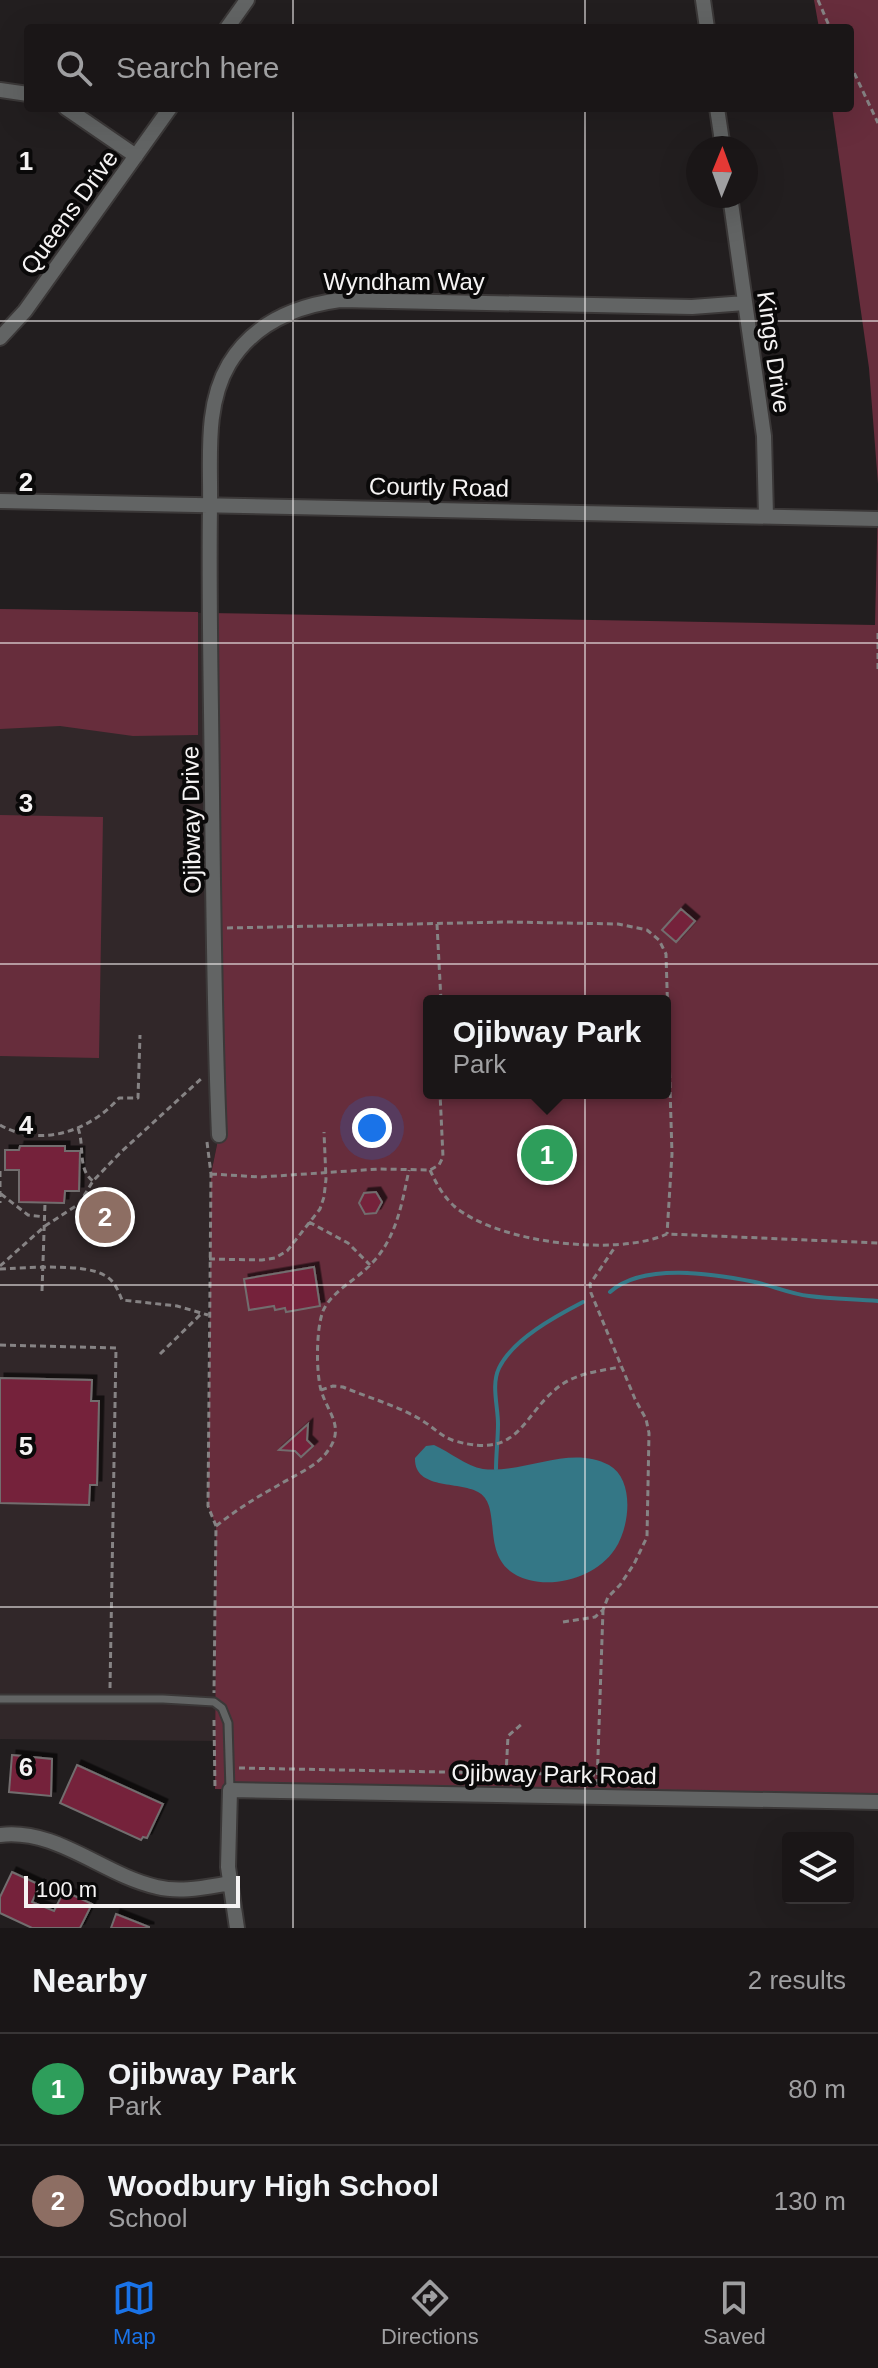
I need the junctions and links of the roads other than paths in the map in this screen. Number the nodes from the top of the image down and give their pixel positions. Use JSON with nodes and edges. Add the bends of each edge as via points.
{"nodes":[{"id":1,"x":703,"y":0,"type":"edge"},
{"id":2,"x":242,"y":2,"type":"edge"},
{"id":3,"x":229,"y":24,"type":"edge"},
{"id":4,"x":706,"y":24,"type":"edge"},
{"id":5,"x":0,"y":90,"type":"edge"},
{"id":6,"x":24,"y":93,"type":"edge"},
{"id":7,"x":72,"y":112,"type":"edge"},
{"id":8,"x":167,"y":112,"type":"edge"},
{"id":9,"x":718,"y":112,"type":"edge"},
{"id":10,"x":721,"y":136,"type":"edge"},
{"id":11,"x":136,"y":156,"type":"junction"},
{"id":12,"x":732,"y":208,"type":"edge"},
{"id":13,"x":745,"y":303,"type":"junction"},
{"id":14,"x":0,"y":338,"type":"edge"},
{"id":15,"x":0,"y":501,"type":"edge"},
{"id":16,"x":210,"y":505,"type":"junction"},
{"id":17,"x":766,"y":516,"type":"junction"},
{"id":18,"x":878,"y":519,"type":"edge"},
{"id":19,"x":213,"y":1133,"type":"road end"},
{"id":20,"x":0,"y":1699,"type":"edge"},
{"id":21,"x":222,"y":1789,"type":"junction"},
{"id":22,"x":878,"y":1802,"type":"edge"},
{"id":23,"x":0,"y":1835,"type":"edge"},
{"id":24,"x":231,"y":1883,"type":"junction"},
{"id":25,"x":237,"y":1928,"type":"edge"}],
"edges":[{"from":1,"to":4,"type":"street"},
{"from":2,"to":3,"type":"street"},
{"from":5,"to":6,"type":"street"},
{"from":7,"to":11,"type":"street"},
{"from":8,"to":11,"type":"street","name":"Queens Drive"},
{"from":9,"to":10,"type":"street"},
{"from":11,"to":14,"type":"street","name":"Queens Drive"},
{"from":12,"to":13,"type":"street","name":"Kings Drive"},
{"from":13,"to":16,"type":"street","name":"Wyndham Way","via":[[692,307],[340,300],[287,312],[244,344],[219,386],[210,435]]},
{"from":13,"to":17,"type":"street","name":"Kings Drive","via":[[764,436]]},
{"from":15,"to":16,"type":"street","name":"Courtly Road"},
{"from":16,"to":17,"type":"street","name":"Courtly Road"},
{"from":16,"to":19,"type":"street","name":"Ojibway Drive"},
{"from":17,"to":18,"type":"street","name":"Courtly Road"},
{"from":20,"to":21,"type":"lane","via":[[214,1702],[228,1723],[230,1768]]},
{"from":21,"to":22,"type":"street","name":"Ojibway Park Road"},
{"from":21,"to":24,"type":"street"},
{"from":23,"to":24,"type":"street","via":[[44,1839],[162,1888]]},
{"from":24,"to":25,"type":"street"}]}
